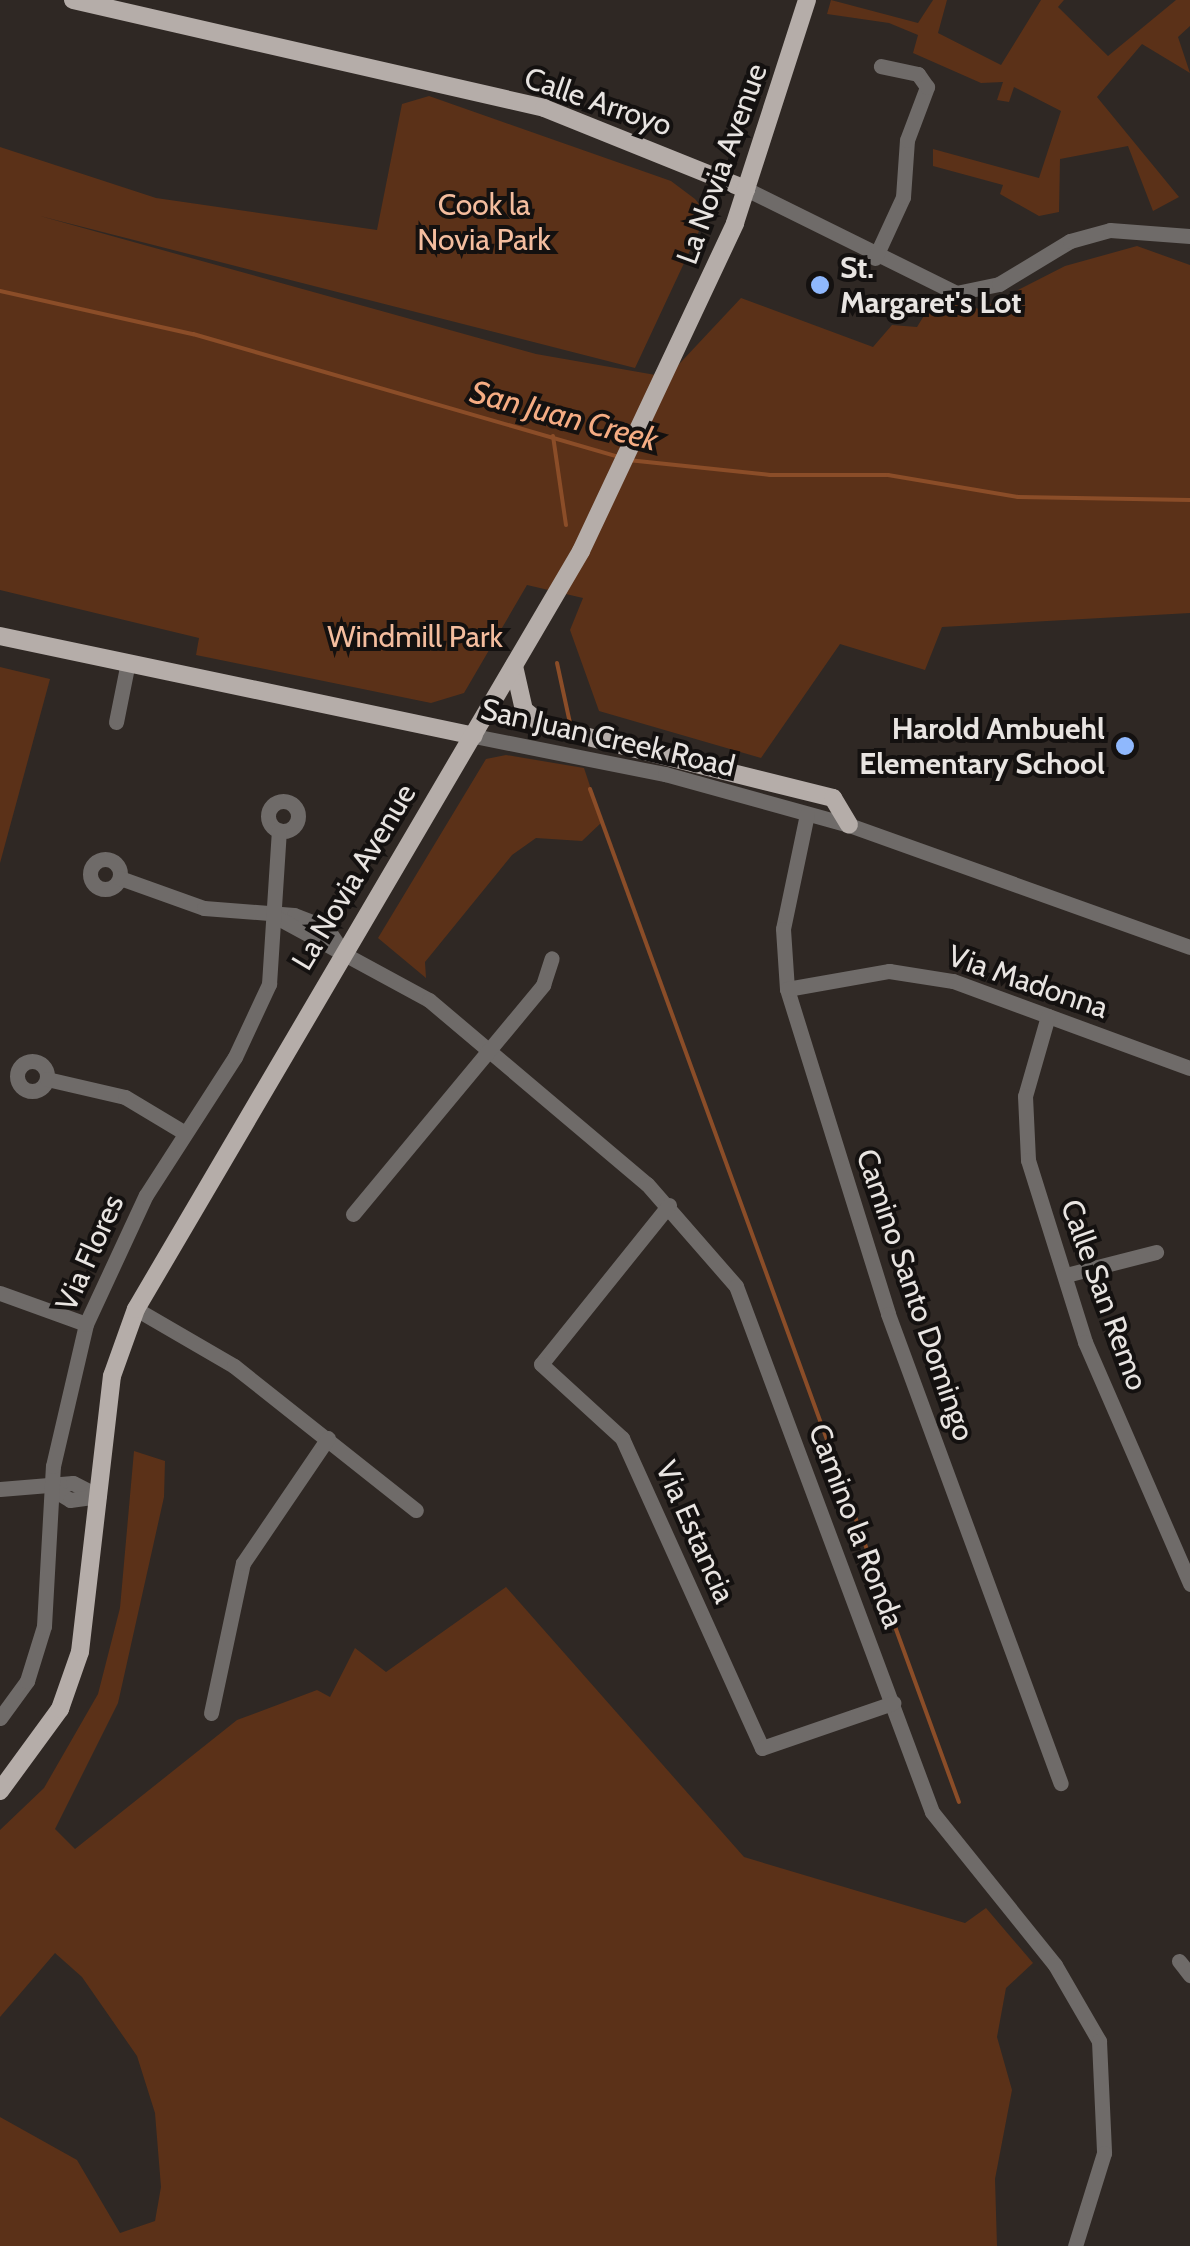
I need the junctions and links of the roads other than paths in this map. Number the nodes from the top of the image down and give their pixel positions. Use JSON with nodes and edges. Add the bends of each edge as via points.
{"nodes":[{"id":1,"x":73,"y":0,"type":"edge"},
{"id":2,"x":807,"y":0,"type":"edge"},
{"id":3,"x":881,"y":66,"type":"dead end"},
{"id":4,"x":746,"y":189,"type":"junction"},
{"id":5,"x":1190,"y":216,"type":"edge"},
{"id":6,"x":1187,"y":235,"type":"edge"},
{"id":7,"x":875,"y":258,"type":"junction"},
{"id":8,"x":0,"y":636,"type":"edge"},
{"id":9,"x":128,"y":662,"type":"junction"},
{"id":10,"x":514,"y":666,"type":"junction"},
{"id":11,"x":116,"y":722,"type":"dead end"},
{"id":12,"x":474,"y":736,"type":"junction"},
{"id":13,"x":807,"y":814,"type":"junction"},
{"id":14,"x":849,"y":825,"type":"junction"},
{"id":15,"x":279,"y":830,"type":"dead end"},
{"id":16,"x":120,"y":878,"type":"dead end"},
{"id":17,"x":276,"y":917,"type":"junction"},
{"id":18,"x":1190,"y":947,"type":"edge"},
{"id":19,"x":340,"y":949,"type":"junction"},
{"id":20,"x":552,"y":958,"type":"dead end"},
{"id":21,"x":786,"y":988,"type":"junction"},
{"id":22,"x":1048,"y":1016,"type":"junction"},
{"id":23,"x":490,"y":1052,"type":"junction"},
{"id":24,"x":1190,"y":1068,"type":"edge"},
{"id":25,"x":47,"y":1079,"type":"dead end"},
{"id":26,"x":185,"y":1133,"type":"junction"},
{"id":27,"x":668,"y":1205,"type":"junction"},
{"id":28,"x":354,"y":1214,"type":"dead end"},
{"id":29,"x":1156,"y":1252,"type":"dead end"},
{"id":30,"x":1066,"y":1275,"type":"junction"},
{"id":31,"x":0,"y":1292,"type":"edge"},
{"id":32,"x":136,"y":1309,"type":"junction"},
{"id":33,"x":86,"y":1324,"type":"junction"},
{"id":34,"x":328,"y":1438,"type":"junction"},
{"id":35,"x":0,"y":1489,"type":"edge"},
{"id":36,"x":52,"y":1489,"type":"junction"},
{"id":37,"x":98,"y":1496,"type":"junction"},
{"id":38,"x":416,"y":1510,"type":"dead end"},
{"id":39,"x":1190,"y":1584,"type":"edge"},
{"id":40,"x":893,"y":1703,"type":"junction"},
{"id":41,"x":210,"y":1713,"type":"dead end"},
{"id":42,"x":0,"y":1718,"type":"edge"},
{"id":43,"x":1060,"y":1783,"type":"dead end"},
{"id":44,"x":0,"y":1791,"type":"edge"},
{"id":45,"x":1179,"y":1961,"type":"dead end"},
{"id":46,"x":1190,"y":1975,"type":"edge"},
{"id":47,"x":1075,"y":2246,"type":"edge"}],
"edges":[{"from":1,"to":4,"type":"main road","name":"Calle Arroyo","via":[[544,108]]},
{"from":2,"to":4,"type":"main road","name":"La Novia Avenue"},
{"from":3,"to":7,"type":"street","via":[[918,74],[927,88],[907,140],[903,196]]},
{"from":4,"to":7,"type":"street","name":"Calle Arroyo"},
{"from":4,"to":10,"type":"main road","name":"La Novia Avenue","via":[[655,404]]},
{"from":5,"to":6,"type":"street"},
{"from":6,"to":7,"type":"street","name":"Calle Arroyo","via":[[1138,228],[1088,235],[999,284],[956,293]]},
{"from":8,"to":9,"type":"main road","name":"San Juan Creek Road"},
{"from":9,"to":11,"type":"street"},
{"from":9,"to":12,"type":"main road","name":"San Juan Creek Road"},
{"from":10,"to":12,"type":"main road","name":"La Novia Avenue"},
{"from":10,"to":14,"type":"main road","via":[[524,710],[544,726],[832,798]]},
{"from":12,"to":13,"type":"street","name":"San Juan Creek Road"},
{"from":12,"to":19,"type":"main road","name":"La Novia Avenue"},
{"from":13,"to":14,"type":"street","name":"San Juan Creek Road"},
{"from":13,"to":21,"type":"street","name":"Camino Santo Domingo","via":[[783,929]]},
{"from":14,"to":18,"type":"street","name":"San Juan Creek Road"},
{"from":15,"to":17,"type":"street","name":"Via Flores"},
{"from":16,"to":17,"type":"street","name":"Camino la Ronda","via":[[204,908]]},
{"from":17,"to":19,"type":"street","name":"Camino la Ronda","via":[[326,927]]},
{"from":17,"to":26,"type":"street","name":"Via Flores","via":[[269,984],[254,1021]]},
{"from":19,"to":23,"type":"street","name":"Camino la Ronda","via":[[429,1000]]},
{"from":19,"to":32,"type":"main road","name":"La Novia Avenue"},
{"from":20,"to":23,"type":"street","via":[[543,986]]},
{"from":21,"to":22,"type":"street","name":"Via Madonna","via":[[889,971],[953,981]]},
{"from":21,"to":43,"type":"street","name":"Camino Santo Domingo","via":[[888,1314]]},
{"from":22,"to":24,"type":"street","name":"Via Madonna"},
{"from":22,"to":30,"type":"street","name":"Calle San Remo","via":[[1024,1127]]},
{"from":23,"to":27,"type":"street","name":"Camino la Ronda"},
{"from":23,"to":28,"type":"street"},
{"from":25,"to":26,"type":"street","via":[[124,1097]]},
{"from":26,"to":33,"type":"street","name":"Via Flores"},
{"from":27,"to":40,"type":"street","name":"Camino la Ronda","via":[[736,1286]]},
{"from":27,"to":40,"type":"street","name":"Via Estancia","via":[[541,1364],[622,1438],[762,1748]]},
{"from":29,"to":30,"type":"street"},
{"from":30,"to":39,"type":"street","name":"Calle San Remo"},
{"from":31,"to":33,"type":"street"},
{"from":32,"to":34,"type":"street","via":[[207,1348]]},
{"from":32,"to":37,"type":"main road","name":"La Novia Avenue","via":[[112,1376]]},
{"from":33,"to":36,"type":"street","name":"Via Flores"},
{"from":34,"to":38,"type":"street"},
{"from":34,"to":41,"type":"street","via":[[243,1563]]},
{"from":35,"to":36,"type":"street"},
{"from":36,"to":37,"type":"street","via":[[70,1500]]},
{"from":36,"to":42,"type":"street","name":"Via Flores","via":[[44,1626],[27,1681]]},
{"from":37,"to":44,"type":"main road","name":"La Novia Avenue","via":[[80,1652],[60,1709]]},
{"from":40,"to":47,"type":"street","name":"Camino la Ronda","via":[[932,1812],[1055,1965],[1099,2040],[1104,2152]]},
{"from":45,"to":46,"type":"street"}]}
